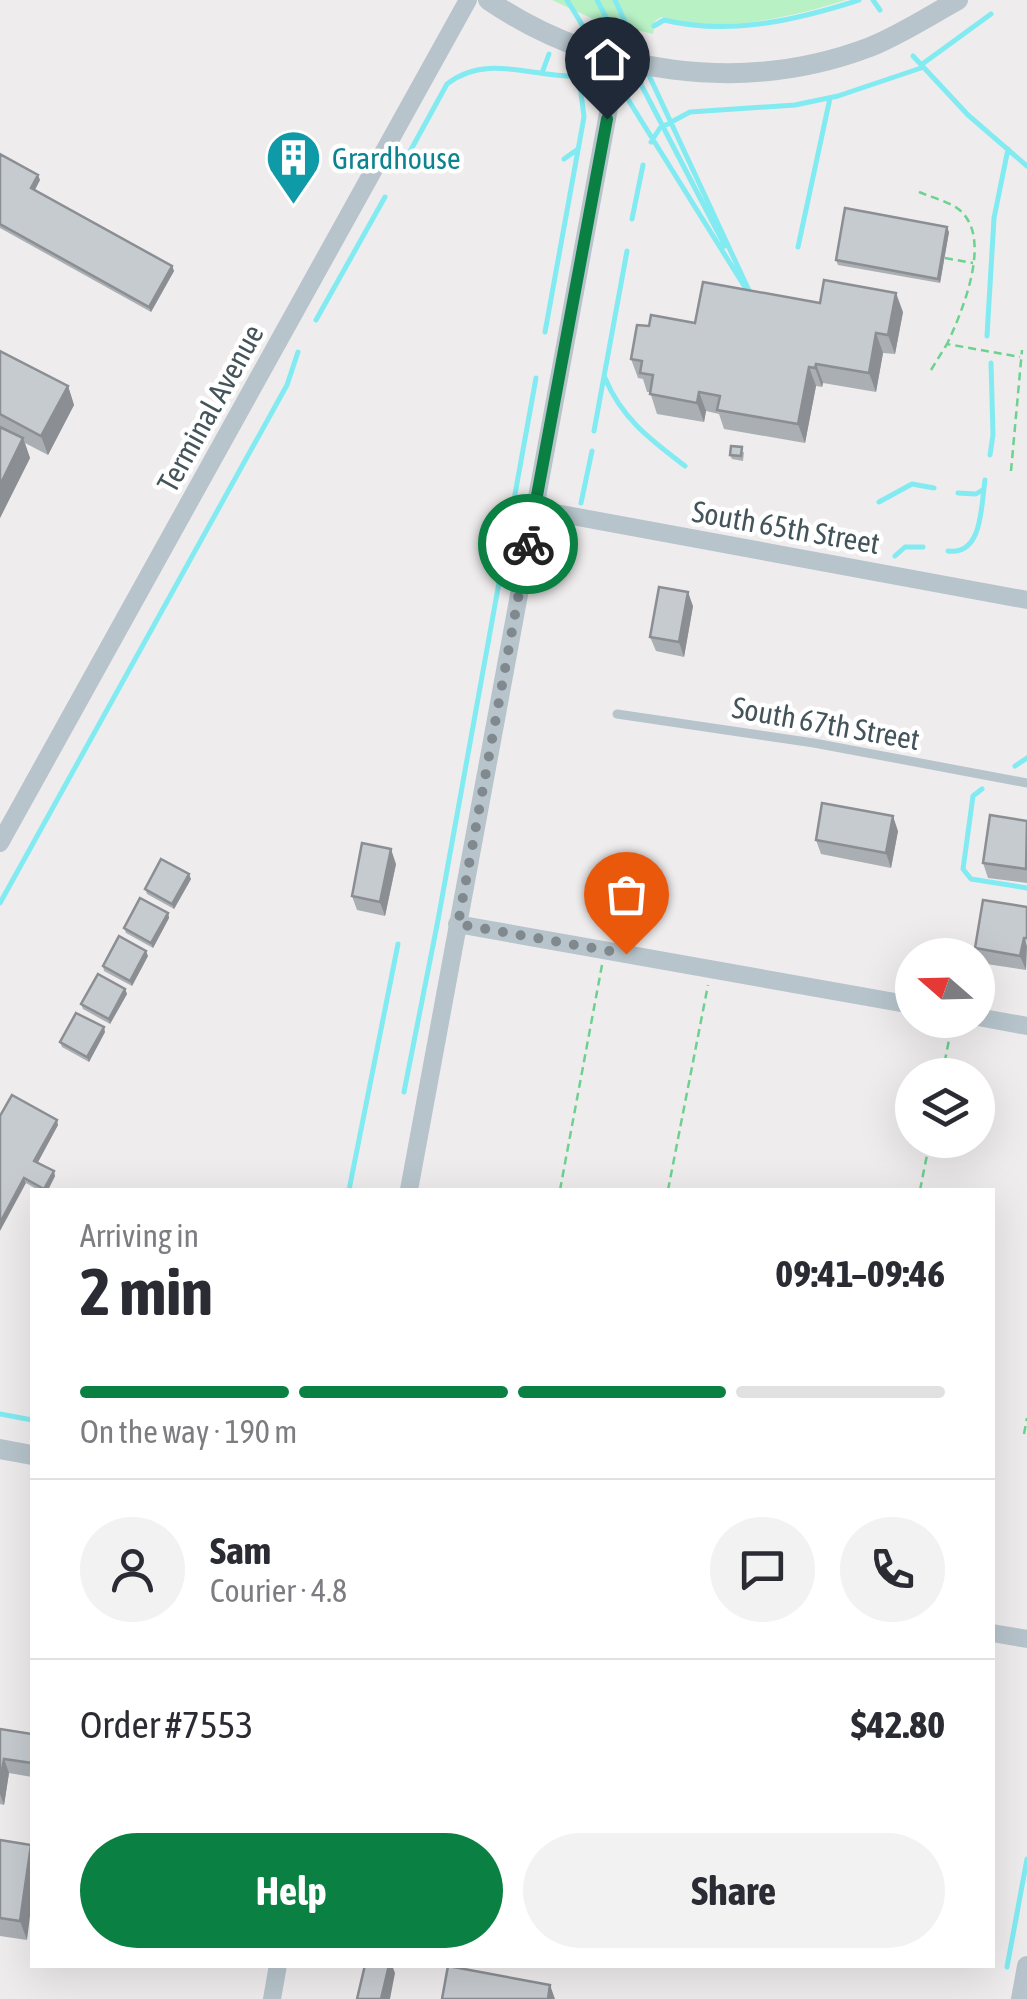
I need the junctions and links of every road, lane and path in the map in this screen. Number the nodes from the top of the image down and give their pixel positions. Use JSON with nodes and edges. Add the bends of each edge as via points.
{"nodes":[{"id":1,"x":468,"y":0,"type":"edge"},
{"id":2,"x":488,"y":0,"type":"edge"},
{"id":3,"x":958,"y":0,"type":"edge"},
{"id":4,"x":618,"y":59,"type":"junction"},
{"id":5,"x":920,"y":192,"type":"dead end"},
{"id":6,"x":945,"y":258,"type":"edge"},
{"id":7,"x":972,"y":263,"type":"junction"},
{"id":8,"x":947,"y":344,"type":"junction"},
{"id":9,"x":1022,"y":350,"type":"dead end"},
{"id":10,"x":1022,"y":358,"type":"junction"},
{"id":11,"x":931,"y":370,"type":"dead end"},
{"id":12,"x":1011,"y":471,"type":"dead end"},
{"id":13,"x":534,"y":509,"type":"junction"},
{"id":14,"x":1027,"y":600,"type":"edge"},
{"id":15,"x":617,"y":714,"type":"dead end"},
{"id":16,"x":1027,"y":783,"type":"edge"},
{"id":17,"x":0,"y":843,"type":"edge"},
{"id":18,"x":458,"y":924,"type":"junction"},
{"id":19,"x":605,"y":950,"type":"junction"},
{"id":20,"x":711,"y":969,"type":"junction"},
{"id":21,"x":895,"y":1002,"type":"edge"},
{"id":22,"x":995,"y":1020,"type":"edge"},
{"id":23,"x":1027,"y":1026,"type":"edge"},
{"id":24,"x":926,"y":1158,"type":"edge"},
{"id":25,"x":408,"y":1188,"type":"edge"},
{"id":26,"x":560,"y":1188,"type":"edge"},
{"id":27,"x":668,"y":1188,"type":"edge"},
{"id":28,"x":920,"y":1188,"type":"edge"},
{"id":29,"x":1027,"y":1418,"type":"edge"},
{"id":30,"x":1024,"y":1434,"type":"dead end"},
{"id":31,"x":0,"y":1449,"type":"edge"},
{"id":32,"x":30,"y":1455,"type":"edge"},
{"id":33,"x":995,"y":1633,"type":"edge"},
{"id":34,"x":1027,"y":1639,"type":"edge"},
{"id":35,"x":1027,"y":1966,"type":"edge"},
{"id":36,"x":277,"y":1968,"type":"edge"},
{"id":37,"x":272,"y":1999,"type":"edge"},
{"id":38,"x":1021,"y":1999,"type":"edge"}],
"edges":[{"from":1,"to":17,"type":"street","name":"Terminal Avenue"},
{"from":2,"to":4,"type":"street","via":[[538,31]]},
{"from":3,"to":4,"type":"street","via":[[870,47],[800,66],[706,72]]},
{"from":4,"to":13,"type":"street"},
{"from":5,"to":7,"type":"path","via":[[958,208],[970,224]]},
{"from":6,"to":7,"type":"path"},
{"from":7,"to":8,"type":"path","via":[[965,304]]},
{"from":8,"to":10,"type":"path"},
{"from":8,"to":11,"type":"path"},
{"from":9,"to":10,"type":"path"},
{"from":10,"to":12,"type":"path"},
{"from":13,"to":14,"type":"street","name":"South 65th Street"},
{"from":13,"to":18,"type":"street"},
{"from":15,"to":16,"type":"lane","name":"South 67th Street"},
{"from":18,"to":19,"type":"street"},
{"from":18,"to":25,"type":"street"},
{"from":19,"to":20,"type":"street"},
{"from":19,"to":26,"type":"path"},
{"from":20,"to":21,"type":"street"},
{"from":20,"to":27,"type":"path"},
{"from":22,"to":23,"type":"street"},
{"from":24,"to":28,"type":"path"},
{"from":29,"to":30,"type":"path"},
{"from":31,"to":32,"type":"street"},
{"from":33,"to":34,"type":"street"},
{"from":35,"to":38,"type":"street"},
{"from":36,"to":37,"type":"street"}]}
